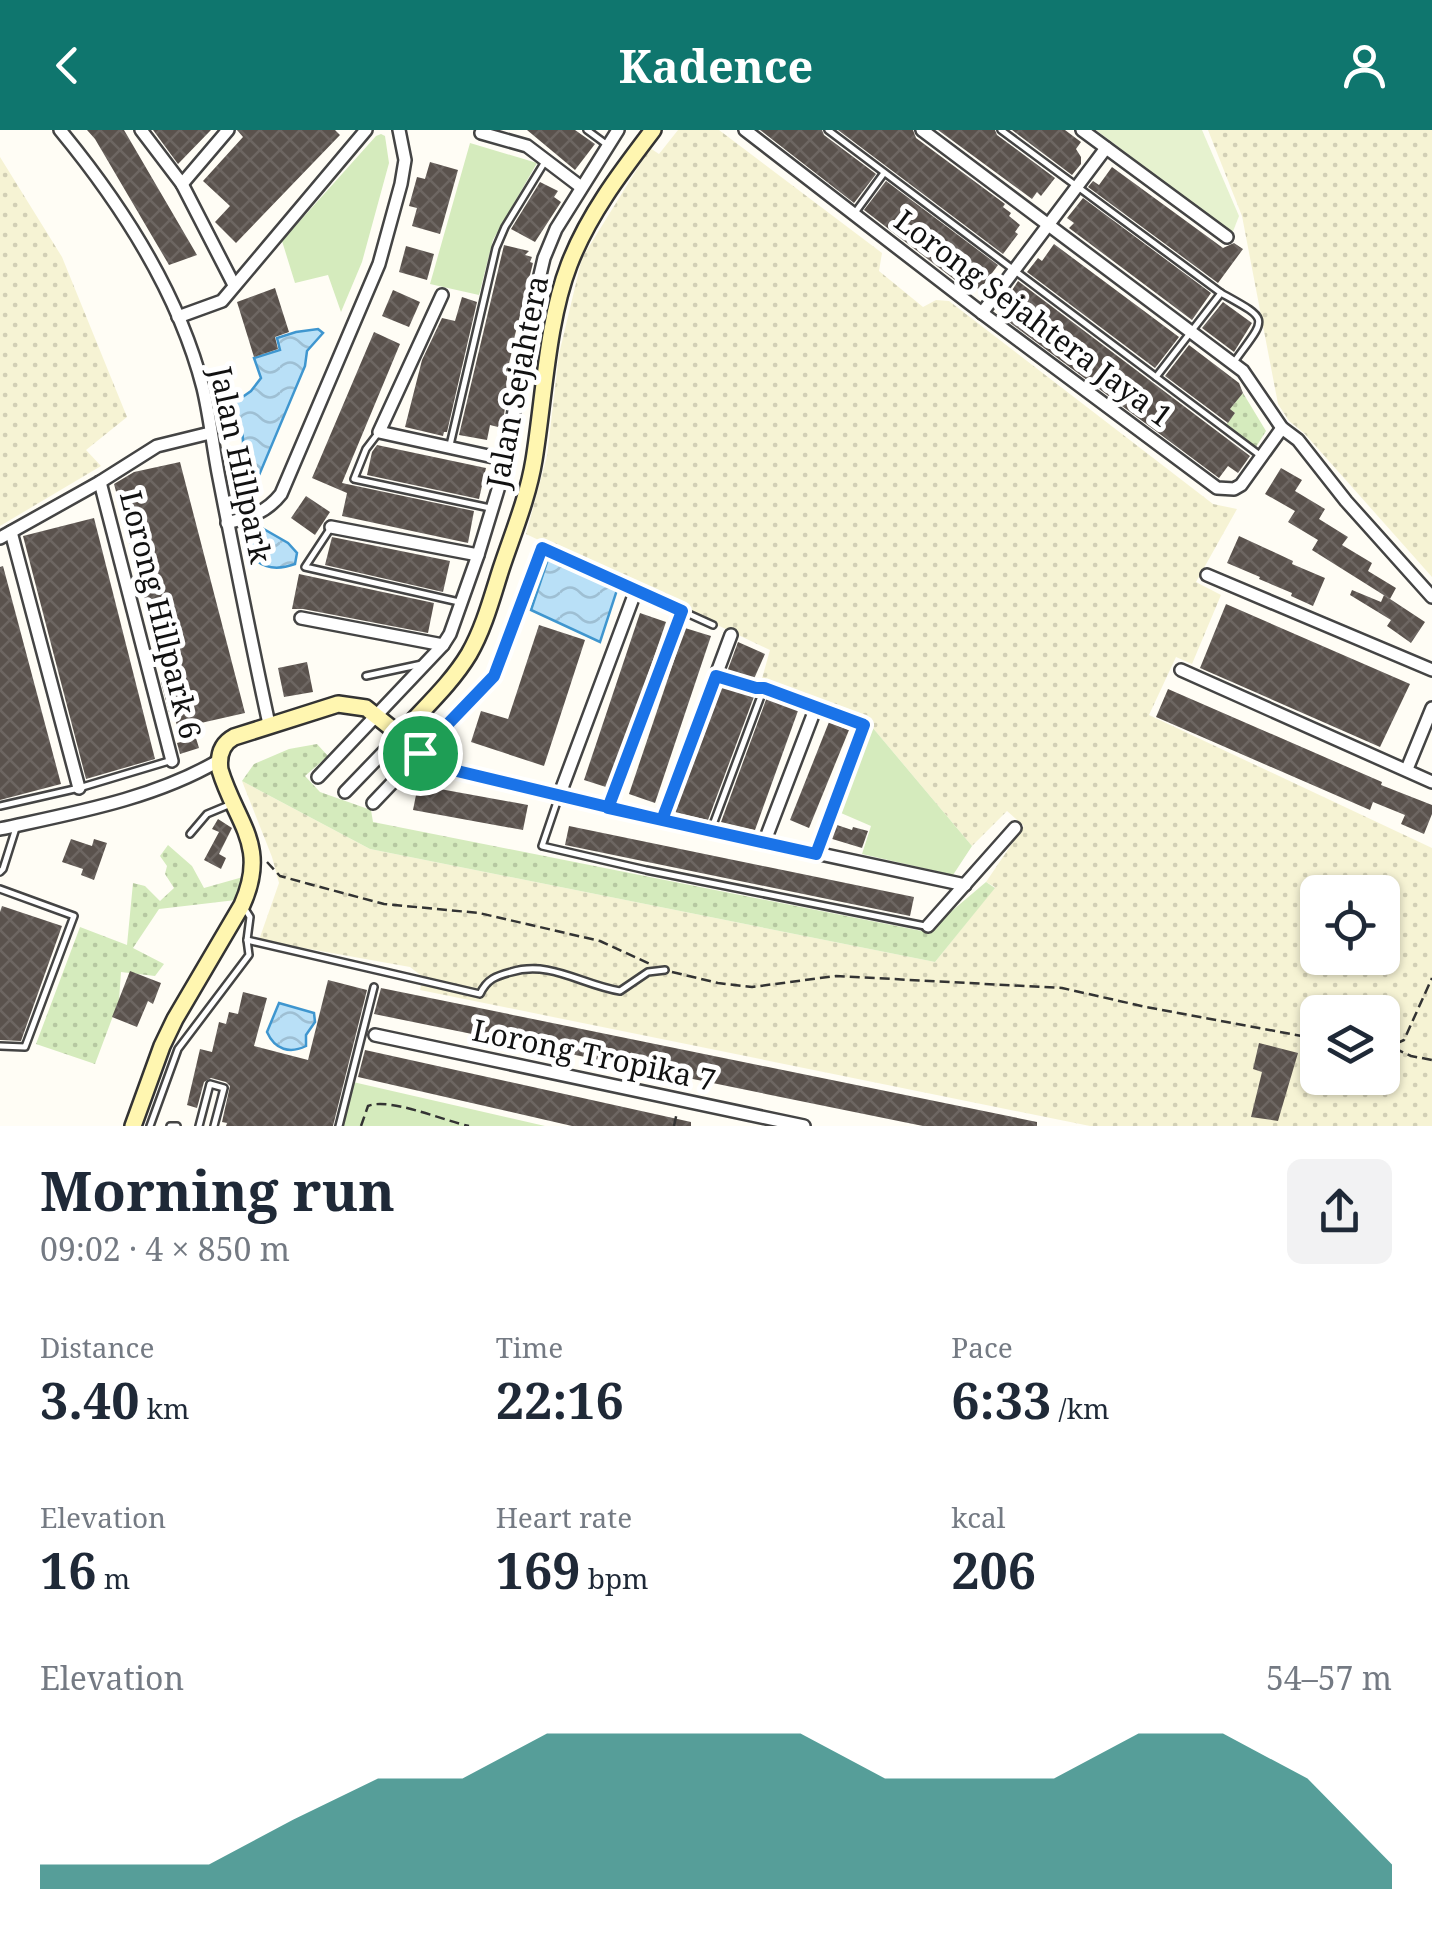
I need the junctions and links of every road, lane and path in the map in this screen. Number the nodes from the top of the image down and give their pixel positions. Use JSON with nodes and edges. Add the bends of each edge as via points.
{"nodes":[{"id":1,"x":60,"y":130,"type":"edge"},
{"id":2,"x":141,"y":130,"type":"edge"},
{"id":3,"x":228,"y":130,"type":"edge"},
{"id":4,"x":366,"y":130,"type":"edge"},
{"id":5,"x":399,"y":130,"type":"edge"},
{"id":6,"x":587,"y":130,"type":"edge"},
{"id":7,"x":618,"y":130,"type":"edge"},
{"id":8,"x":653,"y":130,"type":"edge"},
{"id":9,"x":745,"y":130,"type":"edge"},
{"id":10,"x":828,"y":130,"type":"edge"},
{"id":11,"x":922,"y":130,"type":"edge"},
{"id":12,"x":1001,"y":130,"type":"edge"},
{"id":13,"x":1082,"y":130,"type":"edge"},
{"id":14,"x":482,"y":133,"type":"dead end"},
{"id":15,"x":608,"y":145,"type":"junction"},
{"id":16,"x":1106,"y":148,"type":"junction"},
{"id":17,"x":547,"y":160,"type":"junction"},
{"id":18,"x":884,"y":173,"type":"junction"},
{"id":19,"x":182,"y":184,"type":"junction"},
{"id":20,"x":581,"y":187,"type":"junction"},
{"id":21,"x":1078,"y":187,"type":"junction"},
{"id":22,"x":854,"y":214,"type":"junction"},
{"id":23,"x":1048,"y":225,"type":"junction"},
{"id":24,"x":1227,"y":237,"type":"dead end"},
{"id":25,"x":1014,"y":270,"type":"junction"},
{"id":26,"x":234,"y":284,"type":"junction"},
{"id":27,"x":1221,"y":293,"type":"junction"},
{"id":28,"x":442,"y":295,"type":"dead end"},
{"id":29,"x":982,"y":313,"type":"junction"},
{"id":30,"x":178,"y":317,"type":"junction"},
{"id":31,"x":1190,"y":332,"type":"junction"},
{"id":32,"x":1233,"y":363,"type":"junction"},
{"id":33,"x":1156,"y":377,"type":"junction"},
{"id":34,"x":1282,"y":428,"type":"junction"},
{"id":35,"x":210,"y":432,"type":"junction"},
{"id":36,"x":379,"y":432,"type":"junction"},
{"id":37,"x":449,"y":448,"type":"junction"},
{"id":38,"x":1261,"y":456,"type":"junction"},
{"id":39,"x":507,"y":460,"type":"junction"},
{"id":40,"x":100,"y":482,"type":"junction"},
{"id":41,"x":492,"y":508,"type":"junction"},
{"id":42,"x":227,"y":522,"type":"junction"},
{"id":43,"x":331,"y":526,"type":"joint"},
{"id":44,"x":6,"y":535,"type":"edge"},
{"id":45,"x":542,"y":548,"type":"joint"},
{"id":46,"x":478,"y":555,"type":"junction"},
{"id":47,"x":1207,"y":574,"type":"dead end"},
{"id":48,"x":636,"y":590,"type":"junction"},
{"id":49,"x":1432,"y":597,"type":"edge"},
{"id":50,"x":463,"y":602,"type":"junction"},
{"id":51,"x":682,"y":611,"type":"junction"},
{"id":52,"x":301,"y":618,"type":"dead end"},
{"id":53,"x":713,"y":625,"type":"dead end"},
{"id":54,"x":731,"y":636,"type":"dead end"},
{"id":55,"x":442,"y":646,"type":"junction"},
{"id":56,"x":425,"y":664,"type":"junction"},
{"id":57,"x":1181,"y":670,"type":"dead end"},
{"id":58,"x":1432,"y":670,"type":"edge"},
{"id":59,"x":366,"y":676,"type":"dead end"},
{"id":60,"x":716,"y":676,"type":"junction"},
{"id":61,"x":764,"y":688,"type":"junction"},
{"id":62,"x":816,"y":707,"type":"junction"},
{"id":63,"x":1432,"y":708,"type":"edge"},
{"id":64,"x":377,"y":715,"type":"junction"},
{"id":65,"x":269,"y":724,"type":"junction"},
{"id":66,"x":400,"y":735,"type":"junction"},
{"id":67,"x":420,"y":753,"type":"junction"},
{"id":68,"x":172,"y":761,"type":"joint"},
{"id":69,"x":218,"y":761,"type":"junction"},
{"id":70,"x":1407,"y":769,"type":"junction"},
{"id":71,"x":318,"y":778,"type":"dead end"},
{"id":72,"x":1432,"y":782,"type":"edge"},
{"id":73,"x":79,"y":788,"type":"junction"},
{"id":74,"x":345,"y":792,"type":"dead end"},
{"id":75,"x":559,"y":796,"type":"junction"},
{"id":76,"x":234,"y":803,"type":"junction"},
{"id":77,"x":373,"y":803,"type":"dead end"},
{"id":78,"x":0,"y":806,"type":"edge"},
{"id":79,"x":608,"y":808,"type":"junction"},
{"id":80,"x":662,"y":820,"type":"junction"},
{"id":81,"x":18,"y":825,"type":"junction"},
{"id":82,"x":1015,"y":828,"type":"dead end"},
{"id":83,"x":0,"y":829,"type":"edge"},
{"id":84,"x":711,"y":830,"type":"junction"},
{"id":85,"x":190,"y":834,"type":"dead end"},
{"id":86,"x":764,"y":842,"type":"junction"},
{"id":87,"x":260,"y":854,"type":"dead end"},
{"id":88,"x":816,"y":854,"type":"junction"},
{"id":89,"x":0,"y":872,"type":"edge"},
{"id":90,"x":965,"y":885,"type":"junction"},
{"id":91,"x":0,"y":888,"type":"edge"},
{"id":92,"x":242,"y":905,"type":"junction"},
{"id":93,"x":928,"y":926,"type":"joint"},
{"id":94,"x":247,"y":940,"type":"junction"},
{"id":95,"x":665,"y":970,"type":"junction"},
{"id":96,"x":1432,"y":978,"type":"edge"},
{"id":97,"x":374,"y":986,"type":"dead end"},
{"id":98,"x":374,"y":1035,"type":"dead end"},
{"id":99,"x":1300,"y":1036,"type":"edge"},
{"id":100,"x":1400,"y":1042,"type":"edge"},
{"id":101,"x":0,"y":1046,"type":"edge"},
{"id":102,"x":1400,"y":1051,"type":"edge"},
{"id":103,"x":1432,"y":1060,"type":"edge"},
{"id":104,"x":680,"y":1100,"type":"junction"},
{"id":105,"x":133,"y":1126,"type":"edge"},
{"id":106,"x":150,"y":1126,"type":"edge"},
{"id":107,"x":200,"y":1126,"type":"edge"},
{"id":108,"x":214,"y":1126,"type":"edge"},
{"id":109,"x":339,"y":1126,"type":"edge"},
{"id":110,"x":361,"y":1126,"type":"edge"},
{"id":111,"x":469,"y":1126,"type":"edge"},
{"id":112,"x":674,"y":1126,"type":"edge"},
{"id":113,"x":804,"y":1126,"type":"edge"}],
"edges":[{"from":1,"to":30,"type":"street","name":"Jalan Hillpark","via":[[122,213]]},
{"from":2,"to":19,"type":"street"},
{"from":3,"to":19,"type":"street"},
{"from":4,"to":26,"type":"street"},
{"from":5,"to":42,"type":"street","via":[[405,160],[379,264],[281,494],[259,514]]},
{"from":6,"to":15,"type":"lane"},
{"from":7,"to":15,"type":"street"},
{"from":8,"to":66,"type":"main road","name":"Jalan Sejahtera","via":[[598,207],[567,270],[534,464],[480,633]]},
{"from":9,"to":22,"type":"street","name":"Lorong Sejahtera Jaya 1"},
{"from":10,"to":18,"type":"lane"},
{"from":11,"to":23,"type":"street"},
{"from":12,"to":21,"type":"lane"},
{"from":13,"to":16,"type":"street"},
{"from":14,"to":17,"type":"street","via":[[527,146]]},
{"from":15,"to":20,"type":"street"},
{"from":16,"to":21,"type":"street"},
{"from":16,"to":24,"type":"street"},
{"from":17,"to":20,"type":"street"},
{"from":17,"to":37,"type":"lane","via":[[496,248]]},
{"from":18,"to":22,"type":"lane"},
{"from":18,"to":25,"type":"lane"},
{"from":19,"to":26,"type":"street"},
{"from":20,"to":39,"type":"street","via":[[544,258]]},
{"from":21,"to":23,"type":"street"},
{"from":21,"to":27,"type":"lane"},
{"from":22,"to":29,"type":"street","name":"Lorong Sejahtera Jaya 1"},
{"from":23,"to":25,"type":"street"},
{"from":23,"to":31,"type":"street"},
{"from":25,"to":29,"type":"street"},
{"from":25,"to":33,"type":"lane"},
{"from":26,"to":30,"type":"street","via":[[222,301]]},
{"from":27,"to":31,"type":"lane"},
{"from":27,"to":32,"type":"lane","via":[[1260,319]]},
{"from":28,"to":36,"type":"street"},
{"from":29,"to":38,"type":"street","name":"Lorong Sejahtera Jaya 1","via":[[1217,488],[1240,485]]},
{"from":30,"to":35,"type":"street","name":"Jalan Hillpark","via":[[203,388]]},
{"from":31,"to":32,"type":"street"},
{"from":31,"to":33,"type":"lane"},
{"from":32,"to":34,"type":"street"},
{"from":33,"to":38,"type":"lane"},
{"from":34,"to":38,"type":"street","name":"Lorong Sejahtera Jaya 1"},
{"from":34,"to":49,"type":"street"},
{"from":35,"to":40,"type":"street","via":[[157,446]]},
{"from":35,"to":42,"type":"street","name":"Jalan Hillpark"},
{"from":36,"to":37,"type":"street"},
{"from":36,"to":41,"type":"lane","via":[[354,479]]},
{"from":37,"to":39,"type":"street"},
{"from":39,"to":41,"type":"street"},
{"from":40,"to":44,"type":"street"},
{"from":40,"to":68,"type":"street","name":"Lorong Hillpark 6"},
{"from":41,"to":46,"type":"street"},
{"from":42,"to":65,"type":"street","name":"Jalan Hillpark"},
{"from":43,"to":46,"type":"street"},
{"from":43,"to":50,"type":"lane","via":[[305,568]]},
{"from":44,"to":73,"type":"street"},
{"from":45,"to":48,"type":"lane"},
{"from":45,"to":67,"type":"street","via":[[494,676]]},
{"from":46,"to":50,"type":"street"},
{"from":47,"to":58,"type":"street"},
{"from":48,"to":51,"type":"lane"},
{"from":48,"to":75,"type":"street"},
{"from":50,"to":55,"type":"street"},
{"from":51,"to":53,"type":"lane"},
{"from":51,"to":79,"type":"lane"},
{"from":52,"to":55,"type":"street"},
{"from":54,"to":60,"type":"street"},
{"from":55,"to":56,"type":"street"},
{"from":56,"to":59,"type":"lane"},
{"from":56,"to":64,"type":"street"},
{"from":57,"to":70,"type":"street"},
{"from":60,"to":61,"type":"lane"},
{"from":60,"to":80,"type":"street"},
{"from":61,"to":62,"type":"lane"},
{"from":61,"to":84,"type":"lane"},
{"from":62,"to":86,"type":"street"},
{"from":62,"to":88,"type":"lane","via":[[864,725]]},
{"from":63,"to":70,"type":"street"},
{"from":64,"to":65,"type":"main road","via":[[338,704]]},
{"from":64,"to":66,"type":"main road"},
{"from":64,"to":71,"type":"street"},
{"from":65,"to":69,"type":"main road","via":[[228,740]]},
{"from":66,"to":67,"type":"street"},
{"from":66,"to":74,"type":"street","name":"Jalan Sejahtera"},
{"from":67,"to":75,"type":"street","via":[[436,766]]},
{"from":67,"to":77,"type":"street"},
{"from":68,"to":73,"type":"lane"},
{"from":69,"to":76,"type":"main road"},
{"from":69,"to":81,"type":"street","via":[[121,800]]},
{"from":70,"to":72,"type":"street"},
{"from":73,"to":78,"type":"lane"},
{"from":75,"to":79,"type":"street"},
{"from":75,"to":93,"type":"lane","via":[[542,846]]},
{"from":76,"to":85,"type":"lane","via":[[207,814]]},
{"from":76,"to":92,"type":"main road","via":[[254,866]]},
{"from":79,"to":80,"type":"street"},
{"from":80,"to":84,"type":"street"},
{"from":81,"to":83,"type":"street"},
{"from":81,"to":89,"type":"lane"},
{"from":82,"to":90,"type":"street"},
{"from":84,"to":86,"type":"street"},
{"from":86,"to":88,"type":"street"},
{"from":87,"to":95,"type":"path","via":[[280,876],[384,904],[479,913],[600,941]]},
{"from":88,"to":90,"type":"street"},
{"from":90,"to":93,"type":"street"},
{"from":91,"to":101,"type":"lane","via":[[74,916],[25,1048]]},
{"from":92,"to":94,"type":"lane","via":[[250,917]]},
{"from":92,"to":105,"type":"main road","via":[[168,1032]]},
{"from":94,"to":95,"type":"lane","via":[[480,994],[493,977],[529,967],[620,991],[648,972]]},
{"from":94,"to":106,"type":"lane","via":[[248,955],[178,1050]]},
{"from":95,"to":99,"type":"path","via":[[752,987],[836,976],[1062,988]]},
{"from":96,"to":100,"type":"path"},
{"from":97,"to":109,"type":"lane"},
{"from":98,"to":104,"type":"street","name":"Lorong Tropika 7"},
{"from":102,"to":103,"type":"path"},
{"from":104,"to":112,"type":"path"},
{"from":104,"to":113,"type":"street","name":"Lorong Tropika 7"},
{"from":107,"to":108,"type":"lane","via":[[210,1084],[224,1088]]},
{"from":110,"to":111,"type":"path","via":[[368,1106],[377,1102]]}]}
